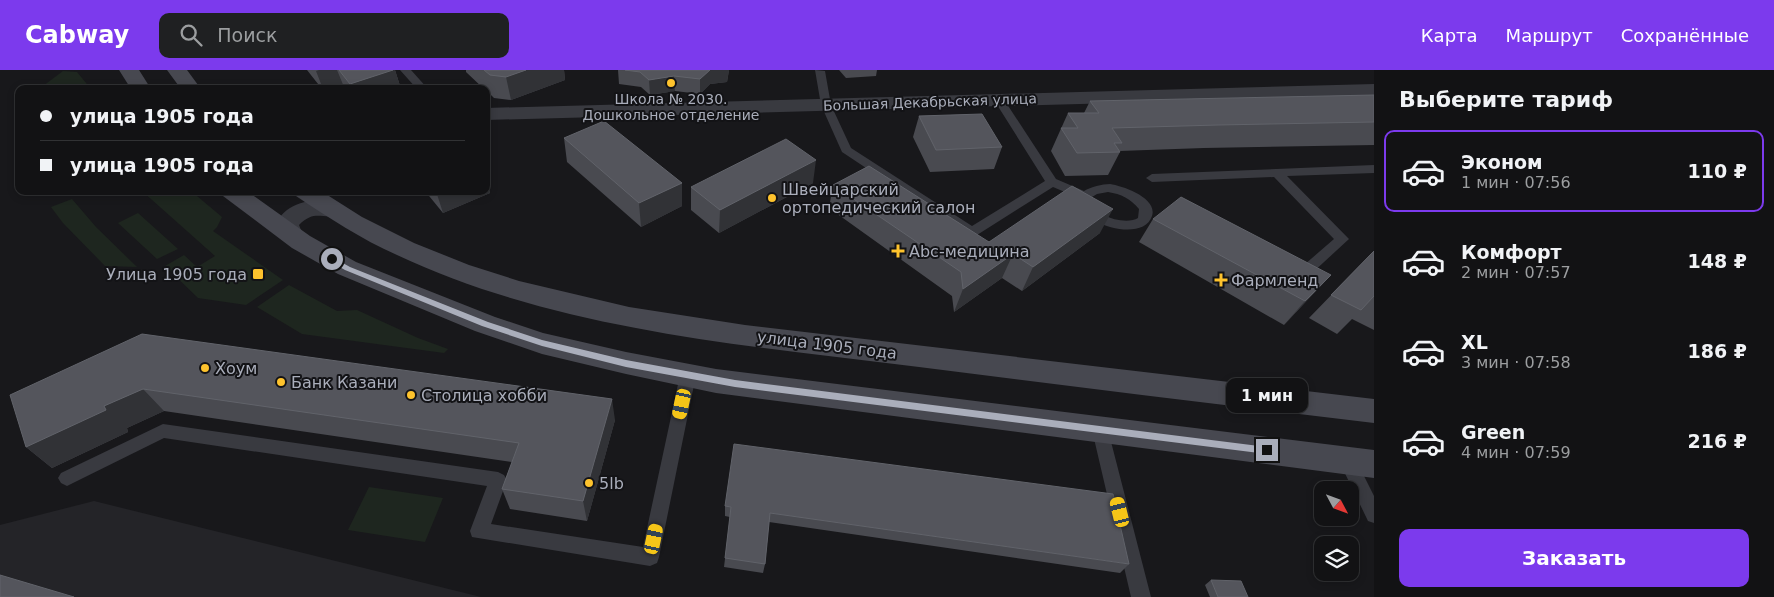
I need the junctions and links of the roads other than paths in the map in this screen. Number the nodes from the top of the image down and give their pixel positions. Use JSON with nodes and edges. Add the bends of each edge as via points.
{"nodes":[{"id":1,"x":129,"y":70,"type":"edge"},
{"id":2,"x":178,"y":70,"type":"edge"},
{"id":3,"x":409,"y":71,"type":"edge"},
{"id":4,"x":820,"y":71,"type":"dead end"},
{"id":5,"x":138,"y":85,"type":"edge"},
{"id":6,"x":187,"y":85,"type":"edge"},
{"id":7,"x":420,"y":85,"type":"edge"},
{"id":8,"x":1374,"y":90,"type":"edge"},
{"id":9,"x":999,"y":100,"type":"junction"},
{"id":10,"x":826,"y":105,"type":"junction"},
{"id":11,"x":490,"y":114,"type":"edge"},
{"id":12,"x":1374,"y":169,"type":"edge"},
{"id":13,"x":1278,"y":173,"type":"junction"},
{"id":14,"x":1152,"y":178,"type":"dead end"},
{"id":15,"x":1052,"y":182,"type":"junction"},
{"id":16,"x":236,"y":195,"type":"edge"},
{"id":17,"x":310,"y":195,"type":"edge"},
{"id":18,"x":1086,"y":196,"type":"edge"},
{"id":19,"x":332,"y":210,"type":"junction"},
{"id":20,"x":291,"y":235,"type":"junction"},
{"id":21,"x":1289,"y":262,"type":"edge"},
{"id":22,"x":688,"y":375,"type":"junction"},
{"id":23,"x":1374,"y":411,"type":"edge"},
{"id":24,"x":1100,"y":430,"type":"junction"},
{"id":25,"x":1361,"y":462,"type":"edge"},
{"id":26,"x":67,"y":478,"type":"dead end"},
{"id":27,"x":1374,"y":515,"type":"edge"},
{"id":28,"x":1141,"y":597,"type":"edge"}],
"edges":[{"from":1,"to":5,"type":"main road"},
{"from":2,"to":6,"type":"main road"},
{"from":3,"to":7,"type":"lane"},
{"from":4,"to":10,"type":"lane"},
{"from":8,"to":9,"type":"street","name":"Большая Декабрьская улица"},
{"from":9,"to":10,"type":"street","name":"Большая Декабрьская улица"},
{"from":9,"to":15,"type":"lane"},
{"from":10,"to":11,"type":"street","name":"Большая Декабрьская улица"},
{"from":10,"to":15,"type":"lane","via":[[846,150],[972,232]]},
{"from":12,"to":13,"type":"lane"},
{"from":13,"to":14,"type":"lane"},
{"from":13,"to":21,"type":"lane","via":[[1342,238],[1306,271]]},
{"from":15,"to":18,"type":"lane"},
{"from":16,"to":20,"type":"main road"},
{"from":17,"to":19,"type":"main road","name":"улица 1905 года"},
{"from":19,"to":20,"type":"street","via":[[316,207],[298,213],[287,224]]},
{"from":19,"to":23,"type":"main road","name":"улица 1905 года","via":[[391,243],[454,270],[527,294],[635,319],[745,336]]},
{"from":20,"to":22,"type":"main road","via":[[347,268],[485,324],[542,343]]},
{"from":22,"to":24,"type":"main road"},
{"from":22,"to":26,"type":"lane","via":[[650,557],[479,531],[498,480],[163,431]]},
{"from":24,"to":25,"type":"main road"},
{"from":24,"to":28,"type":"lane"},
{"from":25,"to":27,"type":"lane"}]}
